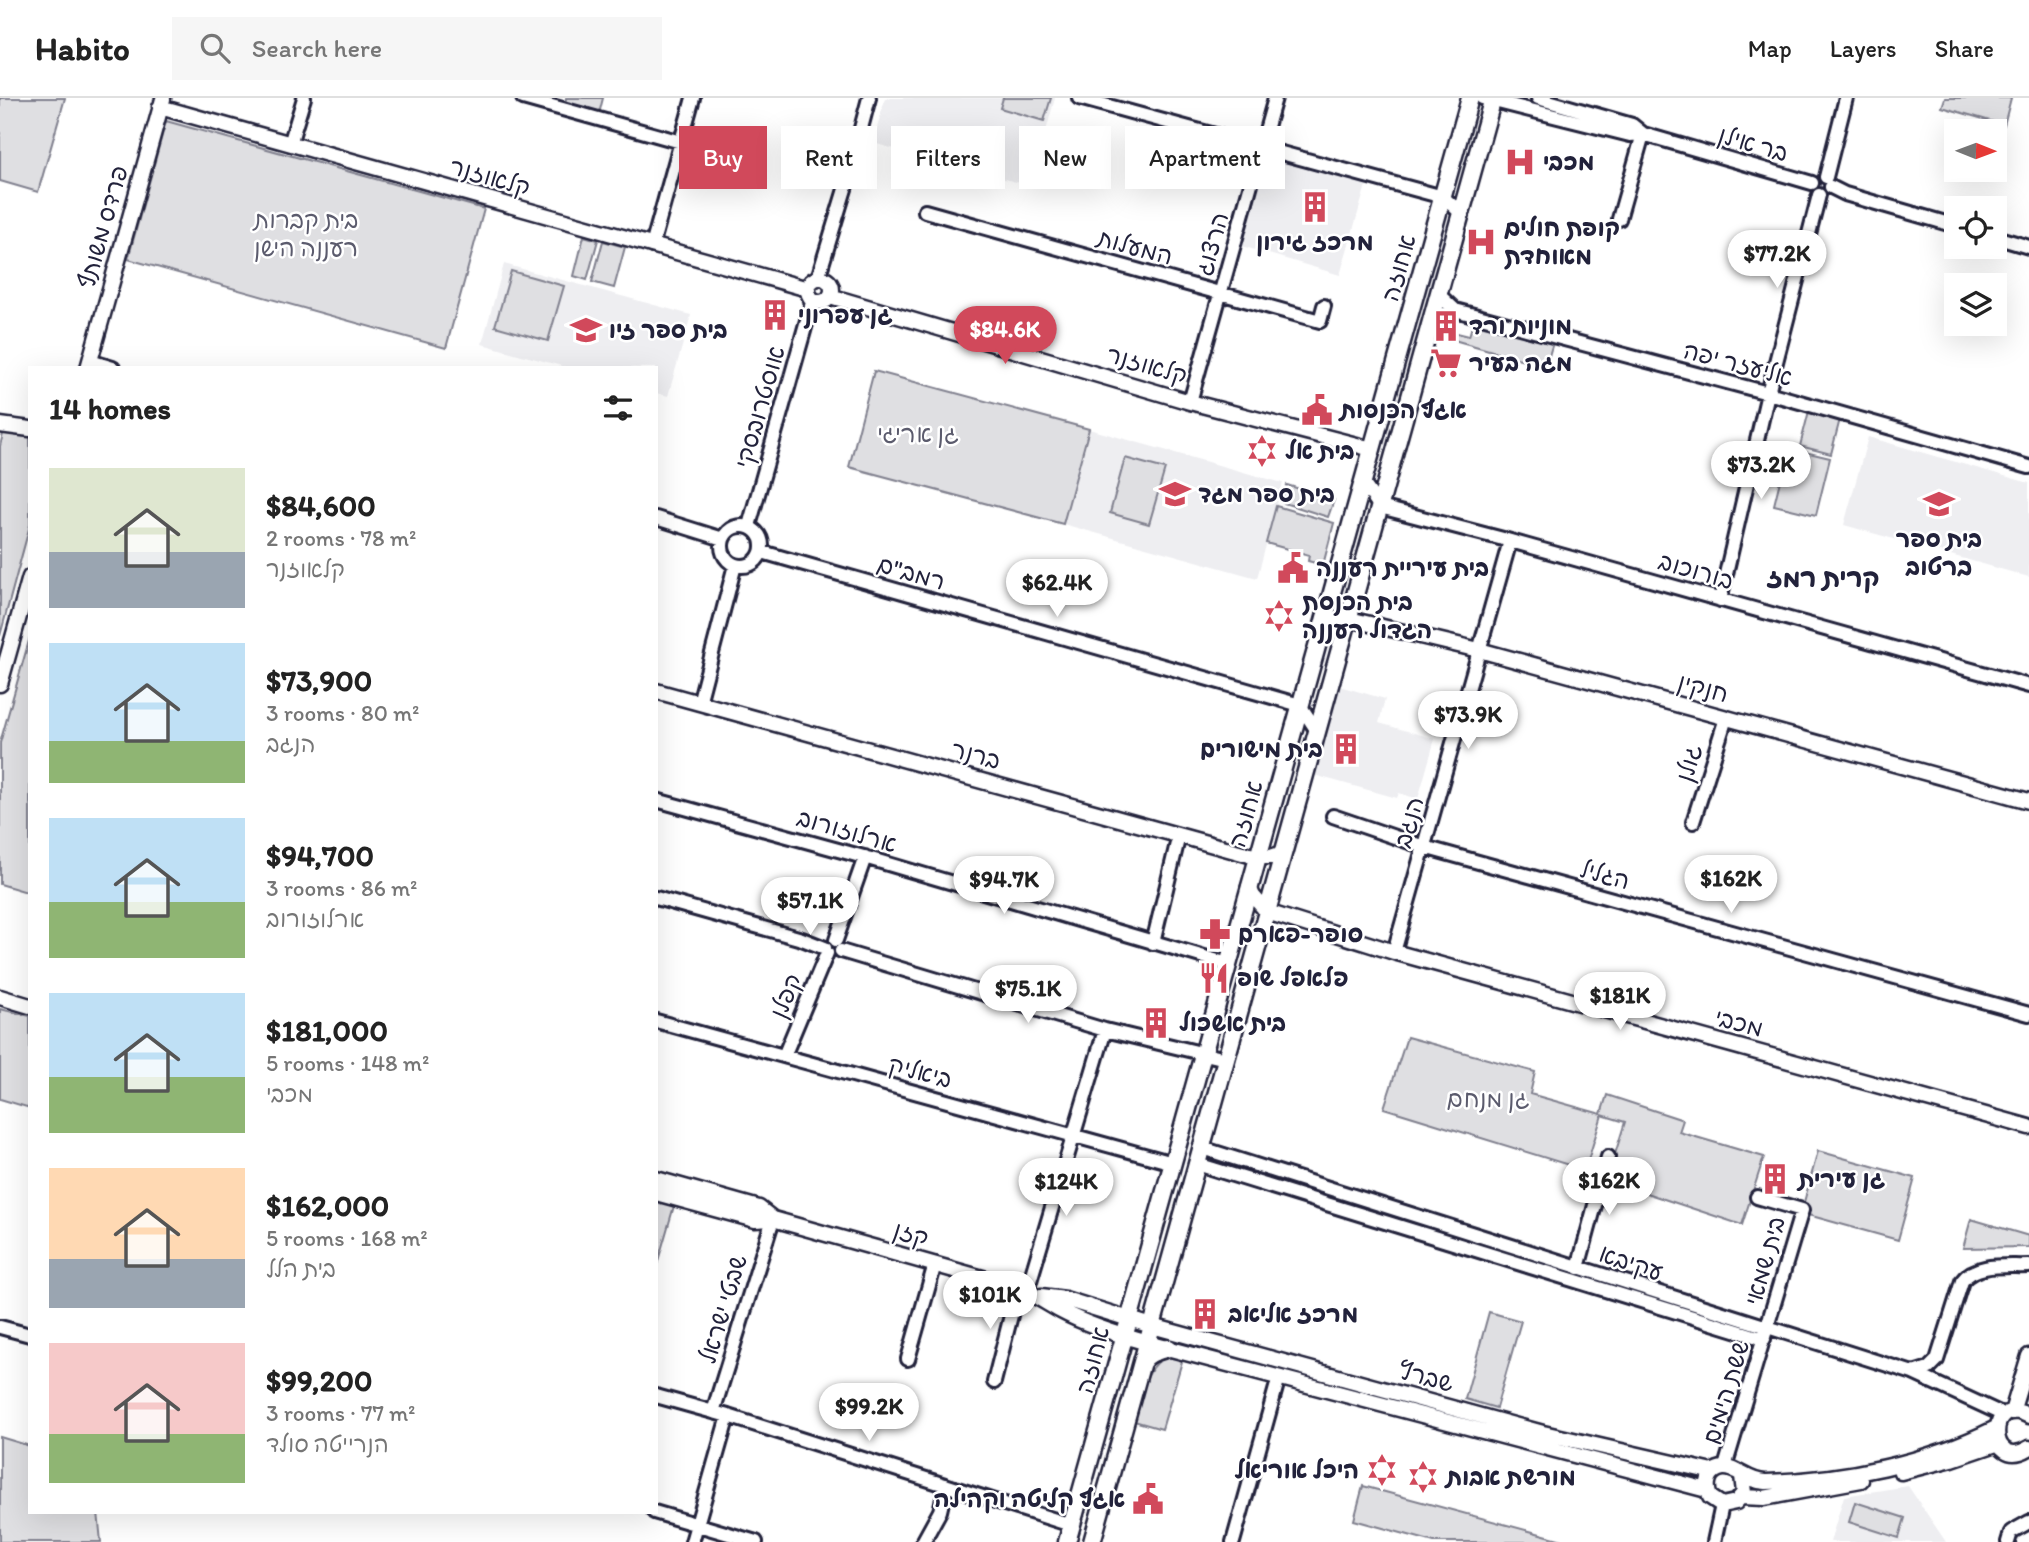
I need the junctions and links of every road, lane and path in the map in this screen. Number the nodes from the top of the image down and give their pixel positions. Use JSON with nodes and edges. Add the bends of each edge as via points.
{"nodes":[{"id":1,"x":303,"y":98,"type":"edge"},
{"id":2,"x":523,"y":98,"type":"edge"},
{"id":3,"x":692,"y":98,"type":"edge"},
{"id":4,"x":869,"y":98,"type":"edge"},
{"id":5,"x":1079,"y":98,"type":"edge"},
{"id":6,"x":1275,"y":98,"type":"edge"},
{"id":7,"x":1471,"y":98,"type":"edge"},
{"id":8,"x":1538,"y":98,"type":"edge"},
{"id":9,"x":1846,"y":98,"type":"edge"},
{"id":10,"x":1489,"y":99,"type":"edge"},
{"id":11,"x":162,"y":103,"type":"edge"},
{"id":12,"x":685,"y":126,"type":"edge"},
{"id":13,"x":1181,"y":126,"type":"edge"},
{"id":14,"x":1267,"y":126,"type":"edge"},
{"id":15,"x":1643,"y":134,"type":"junction"},
{"id":16,"x":679,"y":141,"type":"edge"},
{"id":17,"x":290,"y":144,"type":"junction"},
{"id":18,"x":679,"y":149,"type":"edge"},
{"id":19,"x":1285,"y":154,"type":"edge"},
{"id":20,"x":1828,"y":182,"type":"junction"},
{"id":21,"x":1249,"y":189,"type":"edge"},
{"id":22,"x":1815,"y":189,"type":"junction"},
{"id":23,"x":1443,"y":197,"type":"junction"},
{"id":24,"x":925,"y":211,"type":"dead end"},
{"id":25,"x":1462,"y":214,"type":"junction"},
{"id":26,"x":1619,"y":219,"type":"dead end"},
{"id":27,"x":1944,"y":223,"type":"edge"},
{"id":28,"x":2007,"y":241,"type":"edge"},
{"id":29,"x":652,"y":246,"type":"junction"},
{"id":30,"x":2029,"y":247,"type":"edge"},
{"id":31,"x":813,"y":289,"type":"junction"},
{"id":32,"x":1220,"y":292,"type":"junction"},
{"id":33,"x":1439,"y":295,"type":"junction"},
{"id":34,"x":830,"y":296,"type":"junction"},
{"id":35,"x":1324,"y":306,"type":"dead end"},
{"id":36,"x":89,"y":364,"type":"edge"},
{"id":37,"x":1768,"y":393,"type":"junction"},
{"id":38,"x":1189,"y":402,"type":"junction"},
{"id":39,"x":0,"y":418,"type":"edge"},
{"id":40,"x":28,"y":421,"type":"edge"},
{"id":41,"x":0,"y":425,"type":"edge"},
{"id":42,"x":28,"y":429,"type":"edge"},
{"id":43,"x":1372,"y":449,"type":"junction"},
{"id":44,"x":2029,"y":467,"type":"edge"},
{"id":45,"x":1363,"y":483,"type":"junction"},
{"id":46,"x":1380,"y":507,"type":"junction"},
{"id":47,"x":658,"y":520,"type":"edge"},
{"id":48,"x":750,"y":526,"type":"junction"},
{"id":49,"x":723,"y":538,"type":"junction"},
{"id":50,"x":1510,"y":541,"type":"junction"},
{"id":51,"x":762,"y":552,"type":"junction"},
{"id":52,"x":735,"y":565,"type":"junction"},
{"id":53,"x":28,"y":591,"type":"edge"},
{"id":54,"x":1720,"y":600,"type":"junction"},
{"id":55,"x":1355,"y":616,"type":"junction"},
{"id":56,"x":24,"y":619,"type":"edge"},
{"id":57,"x":1323,"y":625,"type":"junction"},
{"id":58,"x":1479,"y":650,"type":"junction"},
{"id":59,"x":0,"y":684,"type":"edge"},
{"id":60,"x":2029,"y":686,"type":"edge"},
{"id":61,"x":658,"y":692,"type":"edge"},
{"id":62,"x":699,"y":703,"type":"junction"},
{"id":63,"x":1300,"y":705,"type":"junction"},
{"id":64,"x":1726,"y":718,"type":"junction"},
{"id":65,"x":1317,"y":731,"type":"junction"},
{"id":66,"x":658,"y":801,"type":"edge"},
{"id":67,"x":2029,"y":801,"type":"edge"},
{"id":68,"x":1333,"y":816,"type":"dead end"},
{"id":69,"x":1693,"y":822,"type":"dead end"},
{"id":70,"x":1179,"y":835,"type":"junction"},
{"id":71,"x":1424,"y":847,"type":"junction"},
{"id":72,"x":1233,"y":850,"type":"junction"},
{"id":73,"x":1283,"y":853,"type":"junction"},
{"id":74,"x":865,"y":857,"type":"junction"},
{"id":75,"x":1257,"y":857,"type":"junction"},
{"id":76,"x":1251,"y":881,"type":"junction"},
{"id":77,"x":658,"y":899,"type":"edge"},
{"id":78,"x":1267,"y":912,"type":"junction"},
{"id":79,"x":1153,"y":943,"type":"junction"},
{"id":80,"x":839,"y":946,"type":"junction"},
{"id":81,"x":826,"y":951,"type":"junction"},
{"id":82,"x":1394,"y":952,"type":"junction"},
{"id":83,"x":1228,"y":964,"type":"junction"},
{"id":84,"x":0,"y":997,"type":"edge"},
{"id":85,"x":28,"y":1005,"type":"edge"},
{"id":86,"x":2029,"y":1014,"type":"edge"},
{"id":87,"x":658,"y":1022,"type":"edge"},
{"id":88,"x":1105,"y":1030,"type":"junction"},
{"id":89,"x":1203,"y":1054,"type":"junction"},
{"id":90,"x":784,"y":1056,"type":"junction"},
{"id":91,"x":1226,"y":1059,"type":"junction"},
{"id":92,"x":2029,"y":1127,"type":"edge"},
{"id":93,"x":1073,"y":1136,"type":"junction"},
{"id":94,"x":1200,"y":1156,"type":"junction"},
{"id":95,"x":1608,"y":1157,"type":"dead end"},
{"id":96,"x":1172,"y":1163,"type":"junction"},
{"id":97,"x":658,"y":1180,"type":"edge"},
{"id":98,"x":658,"y":1195,"type":"edge"},
{"id":99,"x":1757,"y":1197,"type":"dead end"},
{"id":100,"x":773,"y":1219,"type":"junction"},
{"id":101,"x":935,"y":1264,"type":"junction"},
{"id":102,"x":2029,"y":1266,"type":"edge"},
{"id":103,"x":1578,"y":1268,"type":"junction"},
{"id":104,"x":1027,"y":1291,"type":"junction"},
{"id":105,"x":1129,"y":1318,"type":"junction"},
{"id":106,"x":1152,"y":1326,"type":"junction"},
{"id":107,"x":0,"y":1327,"type":"edge"},
{"id":108,"x":28,"y":1334,"type":"edge"},
{"id":109,"x":1765,"y":1334,"type":"junction"},
{"id":110,"x":1124,"y":1336,"type":"junction"},
{"id":111,"x":1148,"y":1343,"type":"junction"},
{"id":112,"x":1169,"y":1348,"type":"junction"},
{"id":113,"x":2029,"y":1356,"type":"edge"},
{"id":114,"x":908,"y":1359,"type":"dead end"},
{"id":115,"x":1141,"y":1366,"type":"junction"},
{"id":116,"x":1913,"y":1373,"type":"junction"},
{"id":117,"x":1279,"y":1377,"type":"junction"},
{"id":118,"x":994,"y":1382,"type":"dead end"},
{"id":119,"x":658,"y":1397,"type":"edge"},
{"id":120,"x":713,"y":1412,"type":"junction"},
{"id":121,"x":2008,"y":1414,"type":"junction"},
{"id":122,"x":728,"y":1416,"type":"junction"},
{"id":123,"x":2029,"y":1416,"type":"edge"},
{"id":124,"x":1997,"y":1435,"type":"junction"},
{"id":125,"x":2029,"y":1448,"type":"edge"},
{"id":126,"x":1719,"y":1470,"type":"junction"},
{"id":127,"x":1742,"y":1476,"type":"junction"},
{"id":128,"x":946,"y":1485,"type":"junction"},
{"id":129,"x":1707,"y":1490,"type":"junction"},
{"id":130,"x":1741,"y":1497,"type":"junction"},
{"id":131,"x":1722,"y":1505,"type":"junction"},
{"id":132,"x":658,"y":1513,"type":"edge"},
{"id":133,"x":2029,"y":1522,"type":"edge"},
{"id":134,"x":697,"y":1525,"type":"junction"},
{"id":135,"x":1072,"y":1525,"type":"junction"},
{"id":136,"x":692,"y":1542,"type":"edge"},
{"id":137,"x":756,"y":1542,"type":"edge"},
{"id":138,"x":923,"y":1542,"type":"edge"},
{"id":139,"x":1067,"y":1542,"type":"edge"},
{"id":140,"x":1092,"y":1542,"type":"edge"},
{"id":141,"x":1233,"y":1542,"type":"edge"},
{"id":142,"x":1714,"y":1542,"type":"edge"},
{"id":143,"x":2008,"y":1542,"type":"edge"}],
"edges":[{"from":1,"to":17,"type":"street"},
{"from":2,"to":16,"type":"street"},
{"from":3,"to":12,"type":"street"},
{"from":4,"to":31,"type":"street","name":"אוסטרובסקי"},
{"from":5,"to":13,"type":"street"},
{"from":6,"to":14,"type":"street","name":"הרצוג"},
{"from":7,"to":23,"type":"main road","name":"אחוזה"},
{"from":8,"to":15,"type":"street","name":"בר אילן","via":[[1632,125]]},
{"from":9,"to":20,"type":"street"},
{"from":10,"to":15,"type":"street","name":"בר אילן","via":[[1629,135]]},
{"from":10,"to":25,"type":"main road","name":"אחוזה"},
{"from":11,"to":17,"type":"street","name":"קלאוזנר"},
{"from":11,"to":36,"type":"street","name":"פרדס משותף"},
{"from":15,"to":22,"type":"street","name":"בר אילן"},
{"from":15,"to":26,"type":"street"},
{"from":17,"to":29,"type":"street","name":"קלאוזנר"},
{"from":18,"to":29,"type":"street"},
{"from":19,"to":23,"type":"street"},
{"from":20,"to":22,"type":"street","via":[[1819,176]]},
{"from":20,"to":27,"type":"street","via":[[1846,194]]},
{"from":21,"to":32,"type":"street","name":"הרצוג"},
{"from":22,"to":37,"type":"street"},
{"from":23,"to":25,"type":"street"},
{"from":23,"to":43,"type":"main road","name":"אחוזה"},
{"from":24,"to":32,"type":"street","name":"המעלות"},
{"from":25,"to":33,"type":"main road","name":"אחוזה"},
{"from":28,"to":30,"type":"street"},
{"from":29,"to":31,"type":"street","name":"קלאוזנר"},
{"from":31,"to":34,"type":"street","via":[[824,301]]},
{"from":31,"to":34,"type":"street","via":[[825,279]]},
{"from":31,"to":48,"type":"street","name":"אוסטרובסקי"},
{"from":32,"to":35,"type":"street","name":"המעלות","via":[[1320,321]]},
{"from":32,"to":38,"type":"street","name":"הרצוג"},
{"from":33,"to":37,"type":"street","name":"אליעזר יפה","via":[[1454,309]]},
{"from":33,"to":46,"type":"main road","name":"אחוזה"},
{"from":34,"to":38,"type":"street","name":"קלאוזנר"},
{"from":37,"to":44,"type":"street","name":"אליעזר יפה"},
{"from":37,"to":54,"type":"street"},
{"from":38,"to":43,"type":"street","name":"קלאוזנר"},
{"from":39,"to":40,"type":"street"},
{"from":41,"to":42,"type":"street"},
{"from":43,"to":45,"type":"main road","name":"אחוזה"},
{"from":45,"to":46,"type":"street"},
{"from":45,"to":57,"type":"main road","name":"אחוזה"},
{"from":46,"to":50,"type":"street","name":"בורוכוב"},
{"from":46,"to":55,"type":"main road","name":"אחוזה"},
{"from":47,"to":49,"type":"street"},
{"from":48,"to":49,"type":"street","via":[[737,526]]},
{"from":48,"to":51,"type":"street","via":[[761,537]]},
{"from":49,"to":52,"type":"street","via":[[725,557]]},
{"from":50,"to":54,"type":"street","name":"בורוכוב"},
{"from":50,"to":58,"type":"street","name":"הנגב"},
{"from":51,"to":52,"type":"street","via":[[748,566]]},
{"from":51,"to":63,"type":"street","name":"רמב\"ם"},
{"from":52,"to":62,"type":"street"},
{"from":53,"to":56,"type":"street"},
{"from":54,"to":60,"type":"street","name":"בורוכוב"},
{"from":55,"to":57,"type":"street","name":"חנקין"},
{"from":55,"to":58,"type":"street","name":"חנקין"},
{"from":55,"to":65,"type":"main road","name":"אחוזה"},
{"from":56,"to":59,"type":"street"},
{"from":57,"to":63,"type":"main road","name":"אחוזה"},
{"from":58,"to":64,"type":"street","name":"חנקין"},
{"from":58,"to":71,"type":"street","name":"הנגב"},
{"from":61,"to":62,"type":"street","name":"ברנר"},
{"from":62,"to":70,"type":"street","name":"ברנר"},
{"from":63,"to":65,"type":"street"},
{"from":63,"to":75,"type":"main road","name":"אחוזה"},
{"from":64,"to":67,"type":"street","name":"חנקין"},
{"from":64,"to":69,"type":"street","name":"גולן"},
{"from":65,"to":73,"type":"main road","name":"אחוזה"},
{"from":66,"to":74,"type":"street","name":"ארלוזורוב"},
{"from":68,"to":71,"type":"street","name":"הגליל"},
{"from":70,"to":72,"type":"street","name":"ברנר"},
{"from":70,"to":79,"type":"street"},
{"from":71,"to":82,"type":"street","name":"הנגב"},
{"from":71,"to":86,"type":"street","name":"הגליל"},
{"from":72,"to":75,"type":"street","name":"ברנר"},
{"from":72,"to":76,"type":"street"},
{"from":73,"to":75,"type":"street","name":"ברנר"},
{"from":73,"to":78,"type":"main road","name":"אחוזה"},
{"from":74,"to":79,"type":"street","name":"ארלוזורוב"},
{"from":74,"to":80,"type":"street"},
{"from":75,"to":76,"type":"main road","name":"אחוזה"},
{"from":76,"to":78,"type":"street","via":[[1253,896]]},
{"from":76,"to":83,"type":"main road","name":"אחוזה"},
{"from":77,"to":81,"type":"street","via":[[802,939]]},
{"from":78,"to":82,"type":"street","name":"מכבי"},
{"from":78,"to":91,"type":"main road","name":"אחוזה"},
{"from":79,"to":83,"type":"street","name":"ארלוזורוב"},
{"from":80,"to":81,"type":"street","via":[[835,956]]},
{"from":80,"to":88,"type":"street"},
{"from":81,"to":90,"type":"street","name":"קפלן"},
{"from":82,"to":92,"type":"street","name":"מכבי"},
{"from":83,"to":89,"type":"main road","name":"אחוזה"},
{"from":84,"to":85,"type":"street"},
{"from":87,"to":90,"type":"street","name":"ביאליק"},
{"from":88,"to":89,"type":"street"},
{"from":88,"to":93,"type":"street"},
{"from":89,"to":91,"type":"street"},
{"from":89,"to":96,"type":"main road","name":"אחוזה"},
{"from":90,"to":93,"type":"street","name":"ביאליק"},
{"from":91,"to":94,"type":"main road","name":"אחוזה"},
{"from":93,"to":96,"type":"street","name":"ביאליק"},
{"from":93,"to":104,"type":"street"},
{"from":94,"to":103,"type":"street","name":"עקיבא"},
{"from":94,"to":106,"type":"main road","name":"אחוזה"},
{"from":94,"to":109,"type":"street","name":"עקיבא"},
{"from":95,"to":103,"type":"street"},
{"from":96,"to":105,"type":"main road","name":"אחוזה"},
{"from":97,"to":100,"type":"street","name":"קזן","via":[[759,1208]]},
{"from":98,"to":100,"type":"street","name":"קזן","via":[[755,1220]]},
{"from":99,"to":109,"type":"street","name":"בית שמאי","via":[[1802,1210]]},
{"from":100,"to":101,"type":"street","name":"קזן"},
{"from":100,"to":120,"type":"street","name":"שבטי ישראל"},
{"from":101,"to":104,"type":"street","name":"קזן"},
{"from":101,"to":114,"type":"street"},
{"from":102,"to":116,"type":"street","via":[[1981,1269],[1966,1275],[1937,1360]]},
{"from":103,"to":109,"type":"street","name":"עקיבא"},
{"from":104,"to":105,"type":"street","name":"קזן"},
{"from":104,"to":110,"type":"street","name":"קזן","via":[[1061,1311]]},
{"from":104,"to":118,"type":"street"},
{"from":105,"to":106,"type":"street","name":"שברץ"},
{"from":105,"to":110,"type":"main road","name":"אחוזה"},
{"from":106,"to":111,"type":"main road","name":"אחוזה"},
{"from":106,"to":126,"type":"street","name":"שברץ","via":[[1543,1433]]},
{"from":107,"to":108,"type":"street"},
{"from":109,"to":116,"type":"street","name":"עקיבא"},
{"from":109,"to":126,"type":"street","name":"ששת הימים"},
{"from":110,"to":111,"type":"street","name":"שברץ"},
{"from":110,"to":135,"type":"main road","name":"אחוזה"},
{"from":111,"to":112,"type":"street","name":"שברץ"},
{"from":111,"to":115,"type":"main road","name":"אחוזה"},
{"from":112,"to":115,"type":"main road","via":[[1151,1354]]},
{"from":112,"to":117,"type":"street","name":"שברץ"},
{"from":113,"to":121,"type":"street"},
{"from":115,"to":140,"type":"main road","name":"אחוזה"},
{"from":116,"to":121,"type":"street","name":"עקיבא"},
{"from":117,"to":129,"type":"street","name":"שברץ"},
{"from":117,"to":141,"type":"street"},
{"from":119,"to":120,"type":"street"},
{"from":120,"to":122,"type":"street"},
{"from":121,"to":123,"type":"street"},
{"from":121,"to":124,"type":"street"},
{"from":122,"to":128,"type":"street"},
{"from":122,"to":134,"type":"street"},
{"from":124,"to":125,"type":"street","via":[[2011,1452]]},
{"from":124,"to":127,"type":"street","via":[[1886,1468],[1763,1483]]},
{"from":124,"to":130,"type":"street","via":[[1936,1464],[1765,1498]]},
{"from":126,"to":127,"type":"street","via":[[1737,1471]]},
{"from":126,"to":129,"type":"street","via":[[1709,1477]]},
{"from":127,"to":130,"type":"street","via":[[1745,1487]]},
{"from":128,"to":135,"type":"street"},
{"from":128,"to":138,"type":"street","via":[[940,1511]]},
{"from":129,"to":131,"type":"street"},
{"from":130,"to":131,"type":"street","via":[[1736,1503]]},
{"from":131,"to":142,"type":"street"},
{"from":132,"to":134,"type":"street"},
{"from":133,"to":143,"type":"street","via":[[2011,1532]]},
{"from":134,"to":136,"type":"street"},
{"from":134,"to":137,"type":"street"},
{"from":135,"to":139,"type":"main road","name":"אחוזה"}]}
